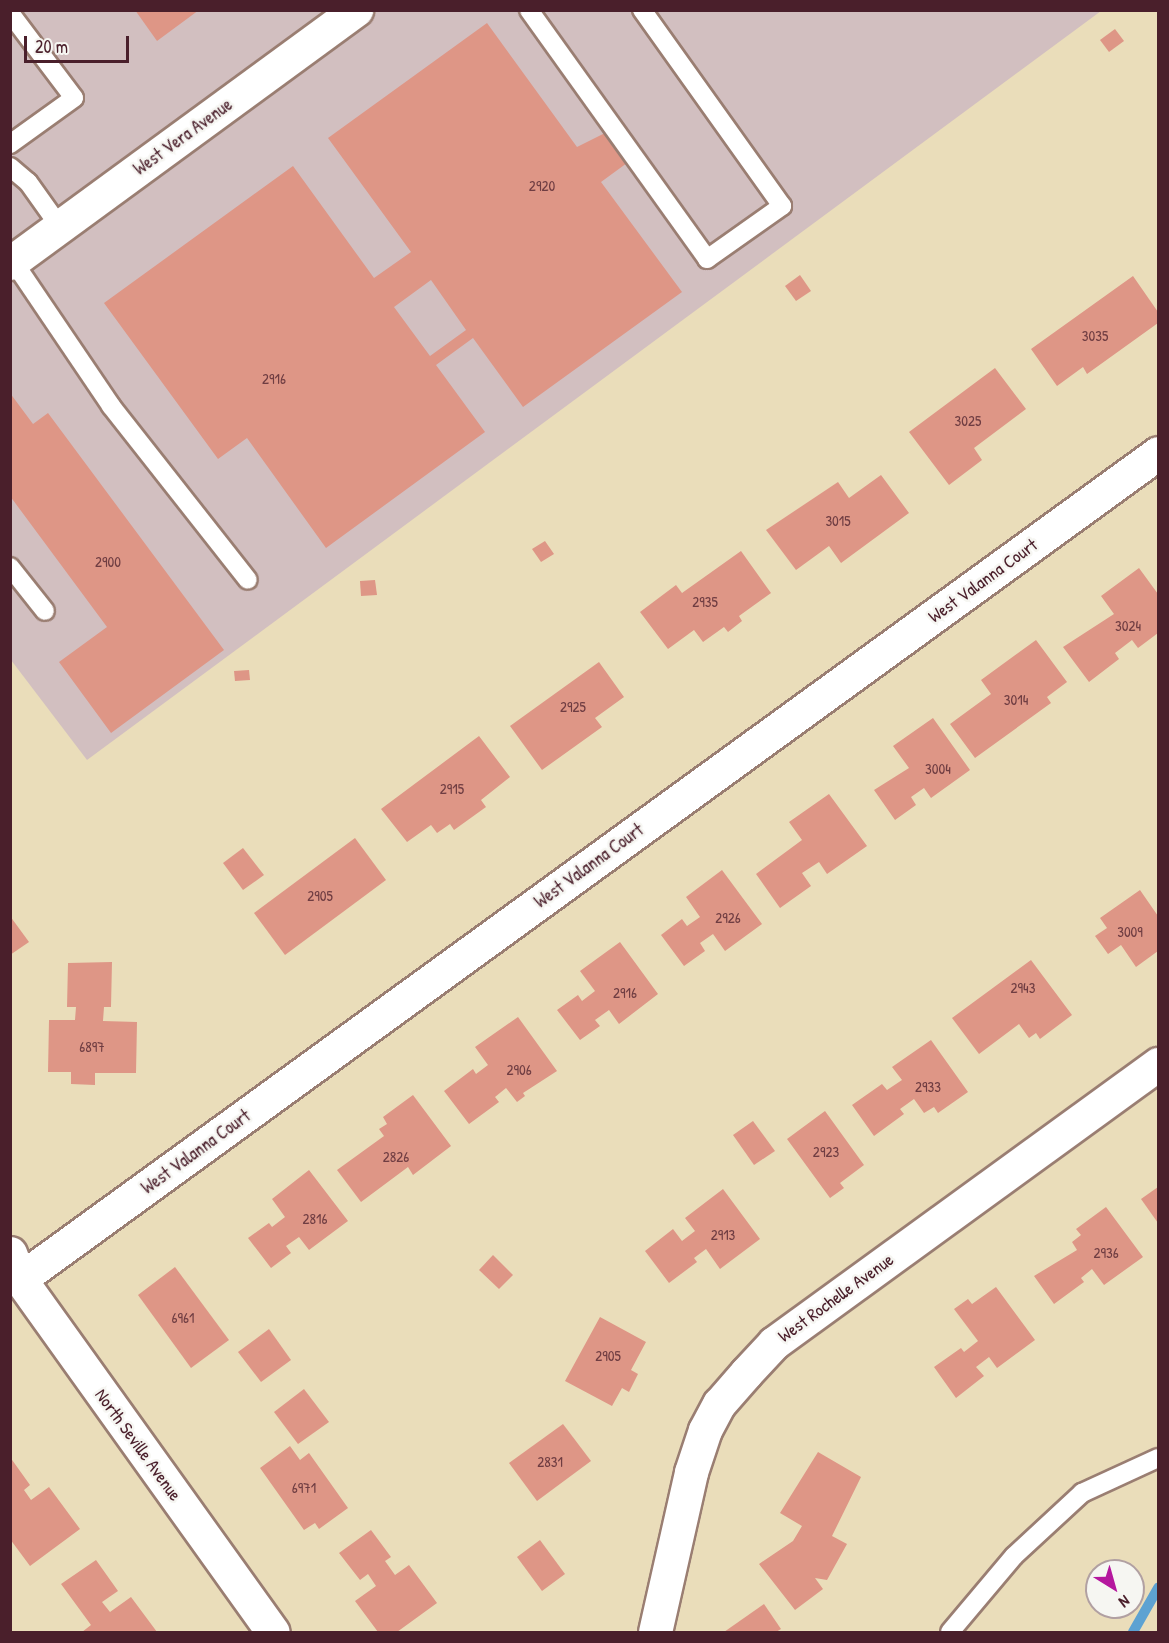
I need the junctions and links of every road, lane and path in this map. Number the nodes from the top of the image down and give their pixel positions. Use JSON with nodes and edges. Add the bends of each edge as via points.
{"nodes":[{"id":1,"x":356,"y":10,"type":"edge"},
{"id":2,"x":529,"y":10,"type":"edge"},
{"id":3,"x":642,"y":10,"type":"edge"},
{"id":4,"x":10,"y":13,"type":"edge"},
{"id":5,"x":10,"y":144,"type":"edge"},
{"id":6,"x":10,"y":168,"type":"edge"},
{"id":7,"x":60,"y":227,"type":"junction"},
{"id":8,"x":12,"y":262,"type":"edge"},
{"id":9,"x":1158,"y":453,"type":"edge"},
{"id":10,"x":10,"y":567,"type":"edge"},
{"id":11,"x":248,"y":580,"type":"dead end"},
{"id":12,"x":45,"y":611,"type":"dead end"},
{"id":13,"x":1158,"y":1064,"type":"edge"},
{"id":14,"x":15,"y":1266,"type":"edge"},
{"id":15,"x":1158,"y":1458,"type":"edge"},
{"id":16,"x":273,"y":1632,"type":"edge"},
{"id":17,"x":655,"y":1632,"type":"edge"},
{"id":18,"x":950,"y":1632,"type":"edge"}],
"edges":[{"from":1,"to":7,"type":"street","name":"West Vera Avenue"},
{"from":2,"to":3,"type":"lane","via":[[707,259],[782,206]]},
{"from":4,"to":5,"type":"lane","via":[[74,98]]},
{"from":6,"to":7,"type":"lane","via":[[28,182]]},
{"from":7,"to":8,"type":"street","name":"West Vera Avenue"},
{"from":8,"to":11,"type":"lane","via":[[111,406]]},
{"from":9,"to":14,"type":"street","name":"West Valanna Court"},
{"from":10,"to":12,"type":"lane"},
{"from":13,"to":17,"type":"street","name":"West Rochelle Avenue","via":[[774,1342],[746,1373],[719,1404],[705,1430],[691,1472]]},
{"from":14,"to":16,"type":"street","name":"North Seville Avenue"},
{"from":15,"to":18,"type":"lane","via":[[1082,1493],[1014,1556]]}]}
